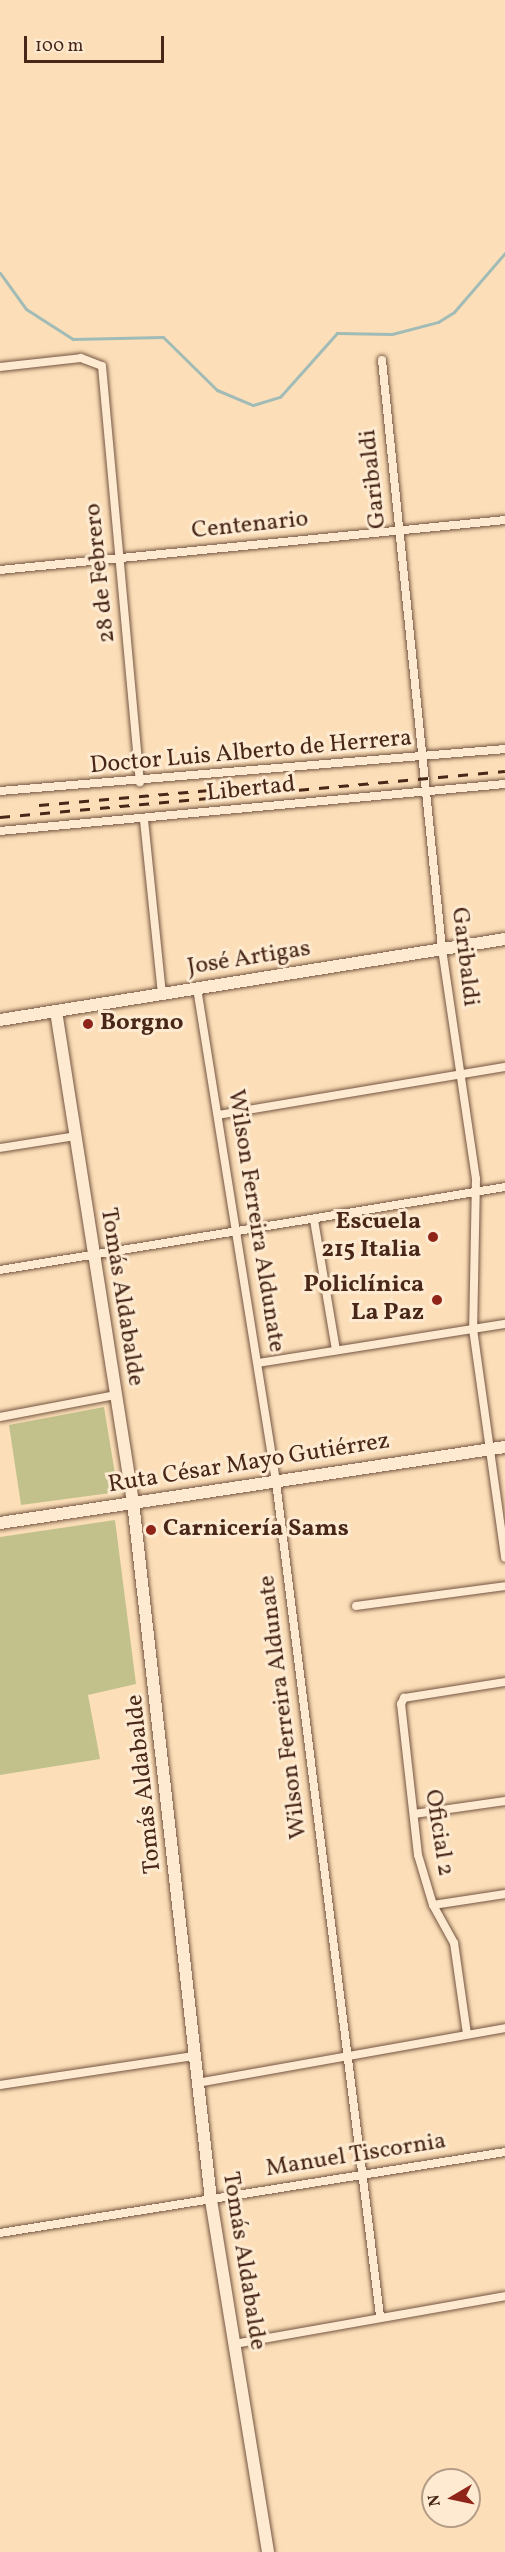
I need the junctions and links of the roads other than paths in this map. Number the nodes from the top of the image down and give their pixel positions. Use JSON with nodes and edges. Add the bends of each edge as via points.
{"nodes":[{"id":1,"x":382,"y":360,"type":"dead end"},
{"id":2,"x":0,"y":367,"type":"edge"},
{"id":3,"x":505,"y":520,"type":"edge"},
{"id":4,"x":399,"y":529,"type":"junction"},
{"id":5,"x":120,"y":560,"type":"junction"},
{"id":6,"x":0,"y":570,"type":"edge"},
{"id":7,"x":505,"y":749,"type":"edge"},
{"id":8,"x":422,"y":759,"type":"junction"},
{"id":9,"x":140,"y":782,"type":"junction"},
{"id":10,"x":505,"y":784,"type":"edge"},
{"id":11,"x":0,"y":791,"type":"edge"},
{"id":12,"x":424,"y":791,"type":"junction"},
{"id":13,"x":144,"y":820,"type":"junction"},
{"id":14,"x":0,"y":831,"type":"edge"},
{"id":15,"x":505,"y":939,"type":"edge"},
{"id":16,"x":442,"y":949,"type":"junction"},
{"id":17,"x":198,"y":988,"type":"junction"},
{"id":18,"x":162,"y":994,"type":"junction"},
{"id":19,"x":56,"y":1011,"type":"junction"},
{"id":20,"x":0,"y":1020,"type":"edge"},
{"id":21,"x":505,"y":1067,"type":"edge"},
{"id":22,"x":460,"y":1074,"type":"junction"},
{"id":23,"x":218,"y":1115,"type":"junction"},
{"id":24,"x":76,"y":1136,"type":"junction"},
{"id":25,"x":0,"y":1148,"type":"edge"},
{"id":26,"x":505,"y":1187,"type":"edge"},
{"id":27,"x":477,"y":1191,"type":"junction"},
{"id":28,"x":314,"y":1220,"type":"junction"},
{"id":29,"x":238,"y":1234,"type":"junction"},
{"id":30,"x":94,"y":1256,"type":"junction"},
{"id":31,"x":0,"y":1270,"type":"edge"},
{"id":32,"x":505,"y":1324,"type":"edge"},
{"id":33,"x":473,"y":1329,"type":"junction"},
{"id":34,"x":336,"y":1350,"type":"junction"},
{"id":35,"x":258,"y":1363,"type":"junction"},
{"id":36,"x":115,"y":1395,"type":"junction"},
{"id":37,"x":0,"y":1417,"type":"edge"},
{"id":38,"x":505,"y":1447,"type":"edge"},
{"id":39,"x":490,"y":1449,"type":"junction"},
{"id":40,"x":276,"y":1482,"type":"junction"},
{"id":41,"x":133,"y":1502,"type":"junction"},
{"id":42,"x":0,"y":1523,"type":"edge"},
{"id":43,"x":505,"y":1558,"type":"edge"},
{"id":44,"x":505,"y":1586,"type":"edge"},
{"id":45,"x":356,"y":1606,"type":"dead end"},
{"id":46,"x":505,"y":1682,"type":"edge"},
{"id":47,"x":505,"y":1801,"type":"edge"},
{"id":48,"x":414,"y":1814,"type":"junction"},
{"id":49,"x":505,"y":1894,"type":"edge"},
{"id":50,"x":433,"y":1905,"type":"junction"},
{"id":51,"x":505,"y":2028,"type":"edge"},
{"id":52,"x":467,"y":2034,"type":"junction"},
{"id":53,"x":346,"y":2055,"type":"junction"},
{"id":54,"x":194,"y":2056,"type":"junction"},
{"id":55,"x":197,"y":2082,"type":"junction"},
{"id":56,"x":0,"y":2085,"type":"edge"},
{"id":57,"x":505,"y":2152,"type":"edge"},
{"id":58,"x":359,"y":2175,"type":"junction"},
{"id":59,"x":211,"y":2200,"type":"junction"},
{"id":60,"x":0,"y":2233,"type":"edge"},
{"id":61,"x":505,"y":2296,"type":"edge"},
{"id":62,"x":380,"y":2316,"type":"junction"},
{"id":63,"x":234,"y":2344,"type":"junction"},
{"id":64,"x":268,"y":2552,"type":"edge"}],
"edges":[{"from":1,"to":4,"type":"street","name":"Garibaldi"},
{"from":2,"to":5,"type":"street","name":"28 de Febrero","via":[[97,362],[104,377]]},
{"from":3,"to":4,"type":"street","name":"Centenario"},
{"from":4,"to":5,"type":"street","name":"Centenario"},
{"from":4,"to":8,"type":"street","name":"Garibaldi"},
{"from":5,"to":6,"type":"street","name":"Centenario"},
{"from":5,"to":9,"type":"street","name":"28 de Febrero"},
{"from":7,"to":8,"type":"street","name":"Doctor Luis Alberto de Herrera"},
{"from":8,"to":9,"type":"street","name":"Doctor Luis Alberto de Herrera"},
{"from":8,"to":12,"type":"street","name":"Garibaldi"},
{"from":9,"to":11,"type":"street","name":"Doctor Luis Alberto de Herrera"},
{"from":10,"to":12,"type":"street","name":"Libertad"},
{"from":12,"to":13,"type":"street","name":"Libertad"},
{"from":12,"to":16,"type":"street","name":"Garibaldi"},
{"from":13,"to":14,"type":"street","name":"Libertad"},
{"from":13,"to":18,"type":"street"},
{"from":15,"to":16,"type":"street","name":"José Artigas"},
{"from":16,"to":17,"type":"street","name":"José Artigas"},
{"from":16,"to":22,"type":"street","name":"Garibaldi"},
{"from":17,"to":18,"type":"street","name":"José Artigas"},
{"from":17,"to":23,"type":"street","name":"Wilson Ferreira Aldunate"},
{"from":18,"to":19,"type":"street","name":"José Artigas"},
{"from":19,"to":20,"type":"street","name":"José Artigas"},
{"from":19,"to":24,"type":"street","name":"Tomás Aldabalde"},
{"from":21,"to":22,"type":"street"},
{"from":22,"to":23,"type":"street"},
{"from":22,"to":27,"type":"street","name":"Garibaldi"},
{"from":23,"to":29,"type":"street","name":"Wilson Ferreira Aldunate"},
{"from":24,"to":25,"type":"street"},
{"from":24,"to":30,"type":"street","name":"Tomás Aldabalde"},
{"from":26,"to":27,"type":"street"},
{"from":27,"to":28,"type":"street"},
{"from":27,"to":33,"type":"street","name":"Garibaldi"},
{"from":28,"to":29,"type":"street"},
{"from":28,"to":34,"type":"street"},
{"from":29,"to":30,"type":"street"},
{"from":29,"to":35,"type":"street","name":"Wilson Ferreira Aldunate"},
{"from":30,"to":31,"type":"street"},
{"from":30,"to":36,"type":"street","name":"Tomás Aldabalde"},
{"from":32,"to":33,"type":"street"},
{"from":33,"to":34,"type":"street"},
{"from":33,"to":39,"type":"street","name":"Garibaldi"},
{"from":34,"to":35,"type":"street"},
{"from":35,"to":40,"type":"street","name":"Wilson Ferreira Aldunate"},
{"from":36,"to":37,"type":"street"},
{"from":36,"to":41,"type":"street","name":"Tomás Aldabalde"},
{"from":38,"to":39,"type":"street","name":"Ruta César Mayo Gutiérrez"},
{"from":39,"to":40,"type":"street","name":"Ruta César Mayo Gutiérrez"},
{"from":39,"to":43,"type":"street","name":"Garibaldi"},
{"from":40,"to":41,"type":"street","name":"Ruta César Mayo Gutiérrez"},
{"from":40,"to":53,"type":"street","name":"Wilson Ferreira Aldunate"},
{"from":41,"to":42,"type":"street","name":"Ruta César Mayo Gutiérrez"},
{"from":41,"to":54,"type":"street","name":"Tomás Aldabalde"},
{"from":44,"to":45,"type":"street"},
{"from":46,"to":48,"type":"street","name":"Oficial 2","via":[[404,1698],[401,1704]]},
{"from":47,"to":48,"type":"street"},
{"from":48,"to":50,"type":"street","name":"Oficial 2"},
{"from":49,"to":50,"type":"street"},
{"from":50,"to":52,"type":"street","name":"Oficial 2","via":[[454,1943]]},
{"from":51,"to":52,"type":"street"},
{"from":52,"to":53,"type":"street"},
{"from":53,"to":55,"type":"street"},
{"from":53,"to":58,"type":"street","name":"Wilson Ferreira Aldunate"},
{"from":54,"to":55,"type":"street","name":"Tomás Aldabalde"},
{"from":54,"to":56,"type":"street"},
{"from":55,"to":59,"type":"street","name":"Tomás Aldabalde"},
{"from":57,"to":58,"type":"street","name":"Manuel Tiscornia"},
{"from":58,"to":59,"type":"street","name":"Manuel Tiscornia"},
{"from":58,"to":62,"type":"street","name":"Wilson Ferreira Aldunate"},
{"from":59,"to":60,"type":"street","name":"Manuel Tiscornia"},
{"from":59,"to":63,"type":"street","name":"Tomás Aldabalde"},
{"from":61,"to":62,"type":"street"},
{"from":62,"to":63,"type":"street"},
{"from":63,"to":64,"type":"street","name":"Tomás Aldabalde"}]}
